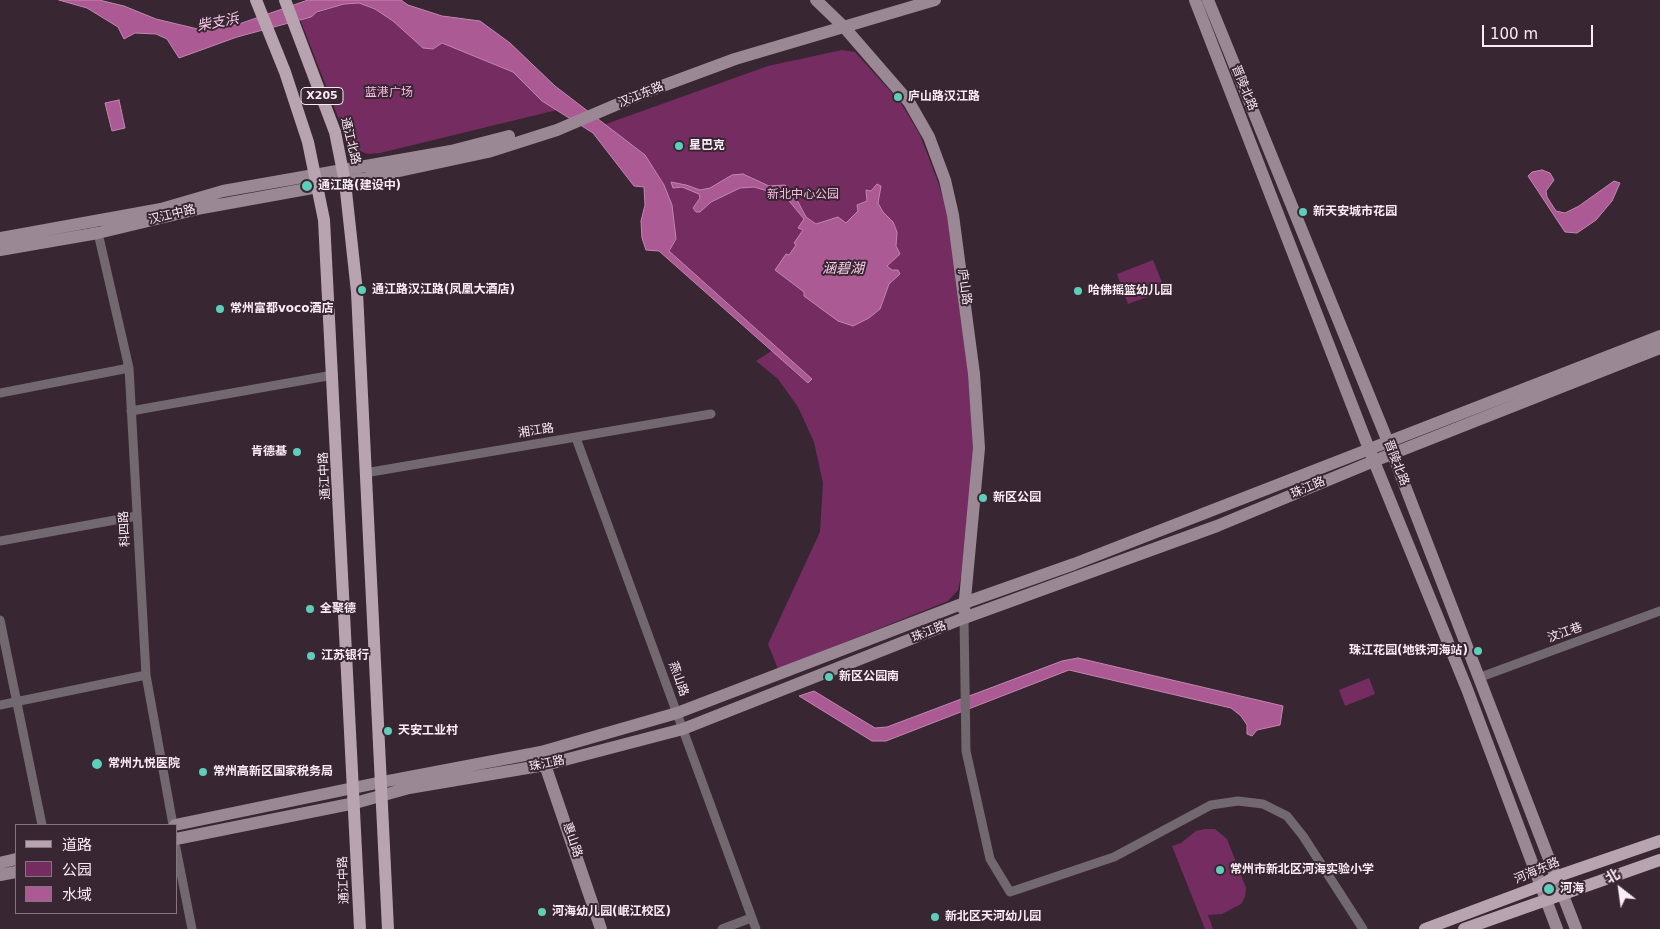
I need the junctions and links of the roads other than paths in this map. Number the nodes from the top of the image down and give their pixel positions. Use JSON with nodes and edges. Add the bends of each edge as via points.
{"nodes":[{"id":1,"x":816,"y":0,"type":"edge"},
{"id":2,"x":910,"y":0,"type":"edge"},
{"id":3,"x":935,"y":0,"type":"edge"},
{"id":4,"x":1195,"y":0,"type":"edge"},
{"id":5,"x":1208,"y":0,"type":"edge"},
{"id":6,"x":285,"y":1,"type":"edge"},
{"id":7,"x":258,"y":4,"type":"edge"},
{"id":8,"x":841,"y":23,"type":"junction"},
{"id":9,"x":340,"y":174,"type":"junction"},
{"id":10,"x":317,"y":181,"type":"junction"},
{"id":11,"x":98,"y":233,"type":"junction"},
{"id":12,"x":0,"y":238,"type":"edge"},
{"id":13,"x":0,"y":250,"type":"edge"},
{"id":14,"x":1660,"y":336,"type":"edge"},
{"id":15,"x":1660,"y":348,"type":"edge"},
{"id":16,"x":129,"y":368,"type":"junction"},
{"id":17,"x":333,"y":375,"type":"junction"},
{"id":18,"x":0,"y":393,"type":"edge"},
{"id":19,"x":131,"y":411,"type":"junction"},
{"id":20,"x":711,"y":414,"type":"dead end"},
{"id":21,"x":576,"y":438,"type":"junction"},
{"id":22,"x":1390,"y":448,"type":"junction"},
{"id":23,"x":1371,"y":455,"type":"junction"},
{"id":24,"x":366,"y":472,"type":"junction"},
{"id":25,"x":136,"y":516,"type":"junction"},
{"id":26,"x":0,"y":541,"type":"edge"},
{"id":27,"x":964,"y":603,"type":"junction"},
{"id":28,"x":1660,"y":611,"type":"edge"},
{"id":29,"x":964,"y":618,"type":"junction"},
{"id":30,"x":0,"y":620,"type":"edge"},
{"id":31,"x":146,"y":675,"type":"junction"},
{"id":32,"x":1478,"y":678,"type":"junction"},
{"id":33,"x":17,"y":701,"type":"junction"},
{"id":34,"x":0,"y":705,"type":"edge"},
{"id":35,"x":677,"y":713,"type":"junction"},
{"id":36,"x":683,"y":729,"type":"junction"},
{"id":37,"x":541,"y":752,"type":"junction"},
{"id":38,"x":546,"y":765,"type":"junction"},
{"id":39,"x":382,"y":782,"type":"junction"},
{"id":40,"x":354,"y":789,"type":"junction"},
{"id":41,"x":381,"y":797,"type":"junction"},
{"id":42,"x":355,"y":803,"type":"junction"},
{"id":43,"x":42,"y":824,"type":"edge"},
{"id":44,"x":174,"y":824,"type":"edge"},
{"id":45,"x":178,"y":824,"type":"edge"},
{"id":46,"x":178,"y":839,"type":"edge"},
{"id":47,"x":1660,"y":840,"type":"edge"},
{"id":48,"x":178,"y":858,"type":"edge"},
{"id":49,"x":15,"y":859,"type":"edge"},
{"id":50,"x":1660,"y":860,"type":"edge"},
{"id":51,"x":0,"y":863,"type":"edge"},
{"id":52,"x":15,"y":872,"type":"edge"},
{"id":53,"x":0,"y":875,"type":"edge"},
{"id":54,"x":1555,"y":877,"type":"junction"},
{"id":55,"x":1540,"y":886,"type":"junction"},
{"id":56,"x":1562,"y":893,"type":"junction"},
{"id":57,"x":1545,"y":899,"type":"junction"},
{"id":58,"x":752,"y":918,"type":"junction"},
{"id":59,"x":192,"y":929,"type":"edge"},
{"id":60,"x":360,"y":929,"type":"edge"},
{"id":61,"x":388,"y":929,"type":"edge"},
{"id":62,"x":601,"y":929,"type":"edge"},
{"id":63,"x":722,"y":929,"type":"edge"},
{"id":64,"x":756,"y":929,"type":"edge"},
{"id":65,"x":1363,"y":929,"type":"edge"},
{"id":66,"x":1425,"y":929,"type":"edge"},
{"id":67,"x":1464,"y":929,"type":"edge"},
{"id":68,"x":1557,"y":929,"type":"edge"},
{"id":69,"x":1576,"y":929,"type":"edge"}],
"edges":[{"from":1,"to":8,"type":"street","name":"庐山路"},
{"from":2,"to":8,"type":"street","name":"汉江东路"},
{"from":3,"to":8,"type":"street","name":"汉江东路"},
{"from":4,"to":23,"type":"street","name":"晋陵北路"},
{"from":5,"to":22,"type":"street","name":"晋陵北路"},
{"from":6,"to":9,"type":"main road","name":"通江北路","number":"X205","via":[[335,132]]},
{"from":7,"to":10,"type":"main road","name":"通江中路","number":"X205","via":[[296,104]]},
{"from":8,"to":9,"type":"street","name":"汉江东路","via":[[700,64],[568,121],[495,141]]},
{"from":8,"to":27,"type":"street","name":"庐山路","via":[[909,102],[929,137],[945,180],[953,215],[974,374],[979,448]]},
{"from":9,"to":10,"type":"street","name":"汉江中路"},
{"from":9,"to":24,"type":"main road","via":[[357,292]]},
{"from":10,"to":11,"type":"street","name":"汉江中路"},
{"from":10,"to":12,"type":"street","name":"汉江中路","via":[[223,191],[161,209]]},
{"from":10,"to":17,"type":"main road","name":"通江中路","via":[[324,220]]},
{"from":11,"to":13,"type":"street","name":"汉江中路"},
{"from":11,"to":16,"type":"street","name":"科四路"},
{"from":14,"to":22,"type":"street","name":"珠江路"},
{"from":15,"to":22,"type":"street","name":"珠江路"},
{"from":16,"to":18,"type":"street"},
{"from":16,"to":19,"type":"street","name":"科四路"},
{"from":17,"to":19,"type":"street"},
{"from":17,"to":40,"type":"main road","name":"通江中路"},
{"from":19,"to":25,"type":"street","name":"科四路"},
{"from":20,"to":21,"type":"street","name":"湘江路"},
{"from":21,"to":24,"type":"street","name":"湘江路"},
{"from":21,"to":35,"type":"street","name":"燕山路"},
{"from":22,"to":23,"type":"street","name":"珠江路"},
{"from":22,"to":32,"type":"street","name":"晋陵北路"},
{"from":23,"to":27,"type":"street","name":"珠江路"},
{"from":23,"to":29,"type":"street","name":"珠江路","via":[[1217,526]]},
{"from":23,"to":55,"type":"street","name":"晋陵北路","via":[[1467,689]]},
{"from":24,"to":39,"type":"main road"},
{"from":25,"to":26,"type":"street"},
{"from":25,"to":31,"type":"street","name":"科四路"},
{"from":27,"to":29,"type":"street","name":"庐山路"},
{"from":27,"to":35,"type":"street","name":"珠江路"},
{"from":28,"to":32,"type":"street","name":"汶江巷"},
{"from":29,"to":36,"type":"street","name":"珠江路"},
{"from":29,"to":65,"type":"street","via":[[966,751],[990,860],[1010,892],[1114,856],[1211,805],[1238,801],[1262,804],[1287,816]]},
{"from":30,"to":33,"type":"street"},
{"from":31,"to":33,"type":"street"},
{"from":31,"to":44,"type":"street","name":"科四路"},
{"from":32,"to":54,"type":"street","name":"晋陵北路"},
{"from":33,"to":34,"type":"street"},
{"from":33,"to":43,"type":"street"},
{"from":35,"to":36,"type":"street","name":"燕山路"},
{"from":35,"to":37,"type":"street","name":"珠江路"},
{"from":36,"to":38,"type":"street","name":"珠江路"},
{"from":36,"to":58,"type":"street","name":"燕山路"},
{"from":37,"to":38,"type":"street","name":"惠山路"},
{"from":37,"to":39,"type":"street","name":"珠江路"},
{"from":38,"to":41,"type":"street","name":"珠江路","via":[[409,788]]},
{"from":38,"to":62,"type":"street","name":"惠山路"},
{"from":39,"to":40,"type":"street","name":"珠江路"},
{"from":39,"to":41,"type":"main road"},
{"from":40,"to":42,"type":"main road","name":"通江中路"},
{"from":40,"to":45,"type":"street","name":"珠江路"},
{"from":41,"to":42,"type":"street","name":"珠江路"},
{"from":41,"to":61,"type":"main road"},
{"from":42,"to":46,"type":"street","name":"珠江路"},
{"from":42,"to":60,"type":"main road","name":"通江中路"},
{"from":47,"to":54,"type":"main road","name":"河海东路"},
{"from":48,"to":59,"type":"street"},
{"from":49,"to":51,"type":"street"},
{"from":50,"to":56,"type":"main road"},
{"from":52,"to":53,"type":"street"},
{"from":54,"to":55,"type":"main road","name":"河海东路"},
{"from":54,"to":56,"type":"street","name":"晋陵北路"},
{"from":55,"to":57,"type":"street","name":"晋陵北路"},
{"from":55,"to":66,"type":"main road","name":"河海东路"},
{"from":56,"to":57,"type":"main road"},
{"from":56,"to":69,"type":"street","name":"晋陵北路"},
{"from":57,"to":67,"type":"main road"},
{"from":57,"to":68,"type":"street","name":"晋陵北路"},
{"from":58,"to":63,"type":"street"},
{"from":58,"to":64,"type":"street","name":"燕山路"}]}
